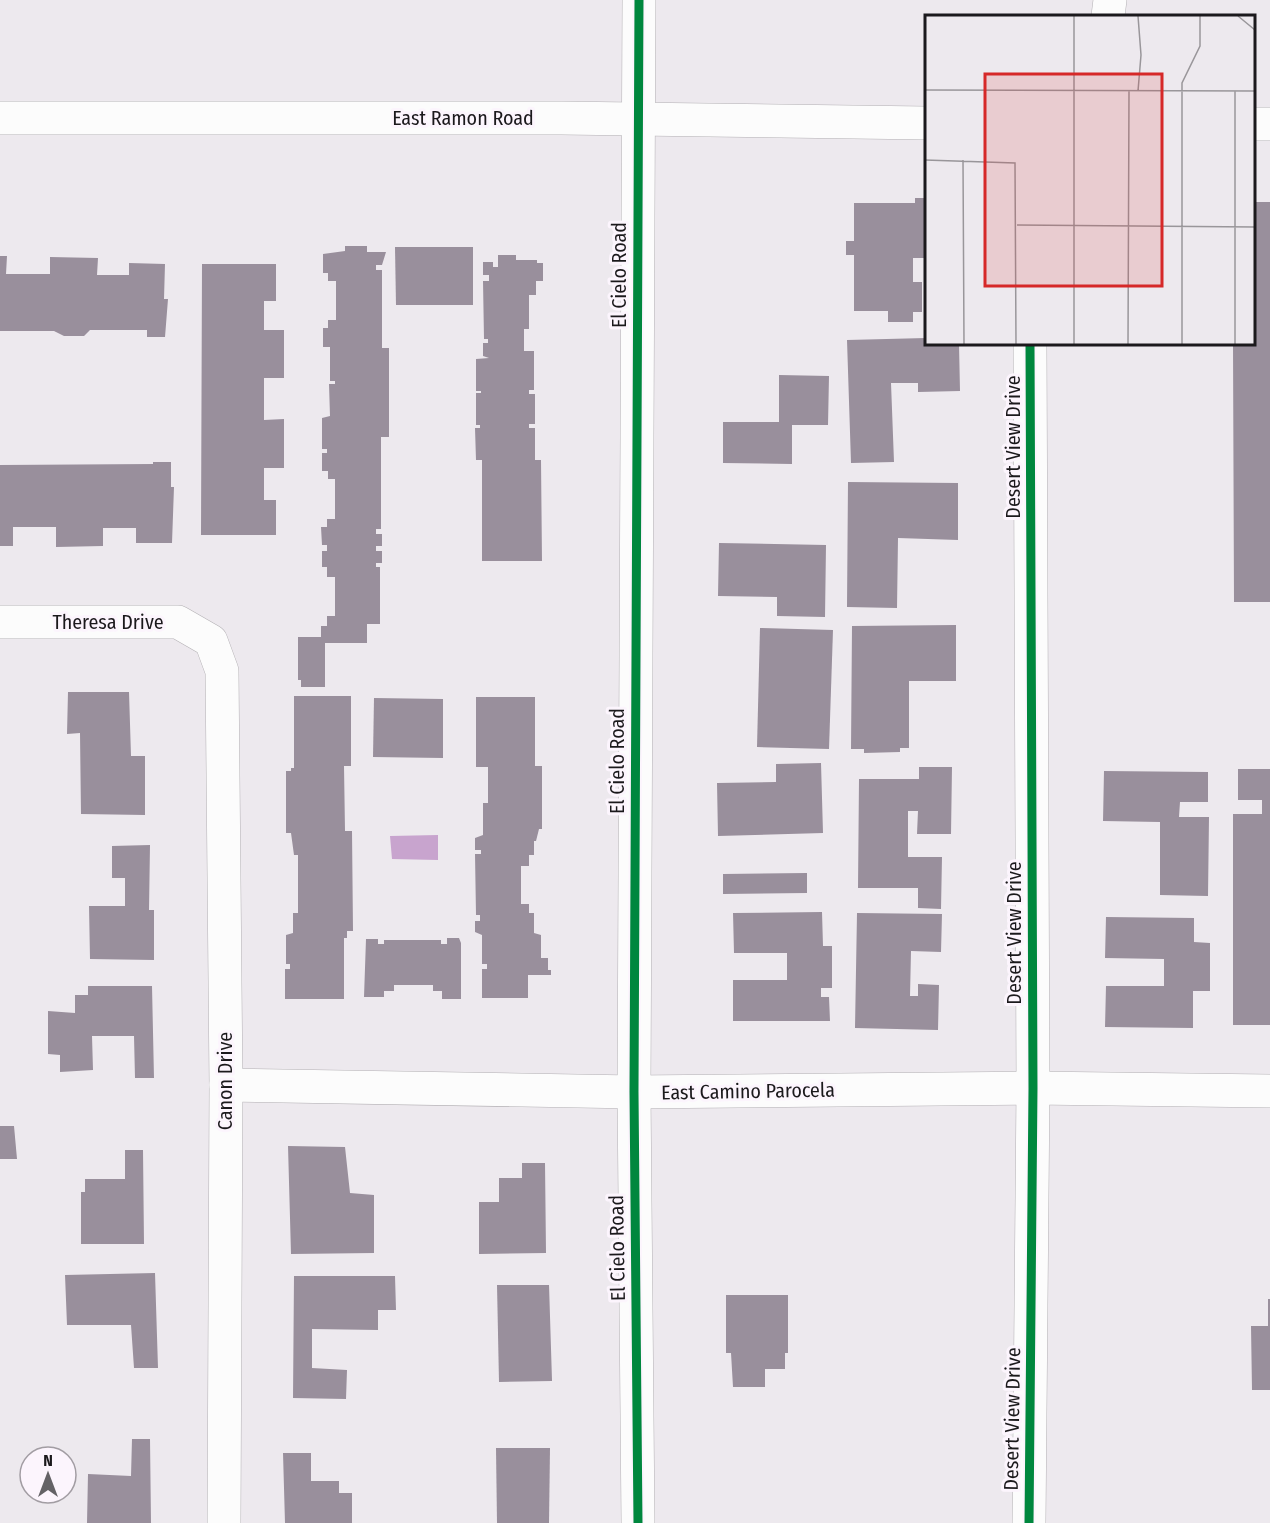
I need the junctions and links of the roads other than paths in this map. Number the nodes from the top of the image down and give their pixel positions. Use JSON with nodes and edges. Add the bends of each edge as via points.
{"nodes":[{"id":1,"x":639,"y":0,"type":"edge"},
{"id":2,"x":1110,"y":0,"type":"edge"},
{"id":3,"x":1108,"y":15,"type":"edge"},
{"id":4,"x":0,"y":118,"type":"edge"},
{"id":5,"x":638,"y":119,"type":"junction"},
{"id":6,"x":925,"y":123,"type":"edge"},
{"id":7,"x":1030,"y":345,"type":"edge"},
{"id":8,"x":0,"y":621,"type":"edge"},
{"id":9,"x":211,"y":641,"type":"joint"},
{"id":10,"x":226,"y":1085,"type":"junction"},
{"id":11,"x":1033,"y":1088,"type":"junction"},
{"id":12,"x":1270,"y":1091,"type":"edge"},
{"id":13,"x":634,"y":1092,"type":"junction"},
{"id":14,"x":224,"y":1523,"type":"edge"},
{"id":15,"x":638,"y":1523,"type":"edge"},
{"id":16,"x":1029,"y":1523,"type":"edge"}],
"edges":[{"from":1,"to":5,"type":"street","name":"El Cielo Road"},
{"from":2,"to":3,"type":"street"},
{"from":4,"to":5,"type":"street","name":"East Ramon Road"},
{"from":5,"to":6,"type":"street","name":"East Ramon Road"},
{"from":5,"to":13,"type":"street","name":"El Cielo Road"},
{"from":7,"to":11,"type":"street","name":"Desert View Drive"},
{"from":8,"to":9,"type":"street","name":"Theresa Drive","via":[[178,621]]},
{"from":9,"to":10,"type":"street","name":"Canon Drive","via":[[222,671]]},
{"from":10,"to":13,"type":"street","name":"East Camino Parocela"},
{"from":10,"to":14,"type":"street","name":"Canon Drive"},
{"from":11,"to":12,"type":"street","name":"East Camino Parocela"},
{"from":11,"to":13,"type":"street","name":"East Camino Parocela"},
{"from":11,"to":16,"type":"street","name":"Desert View Drive"},
{"from":13,"to":15,"type":"street","name":"El Cielo Road"}]}
